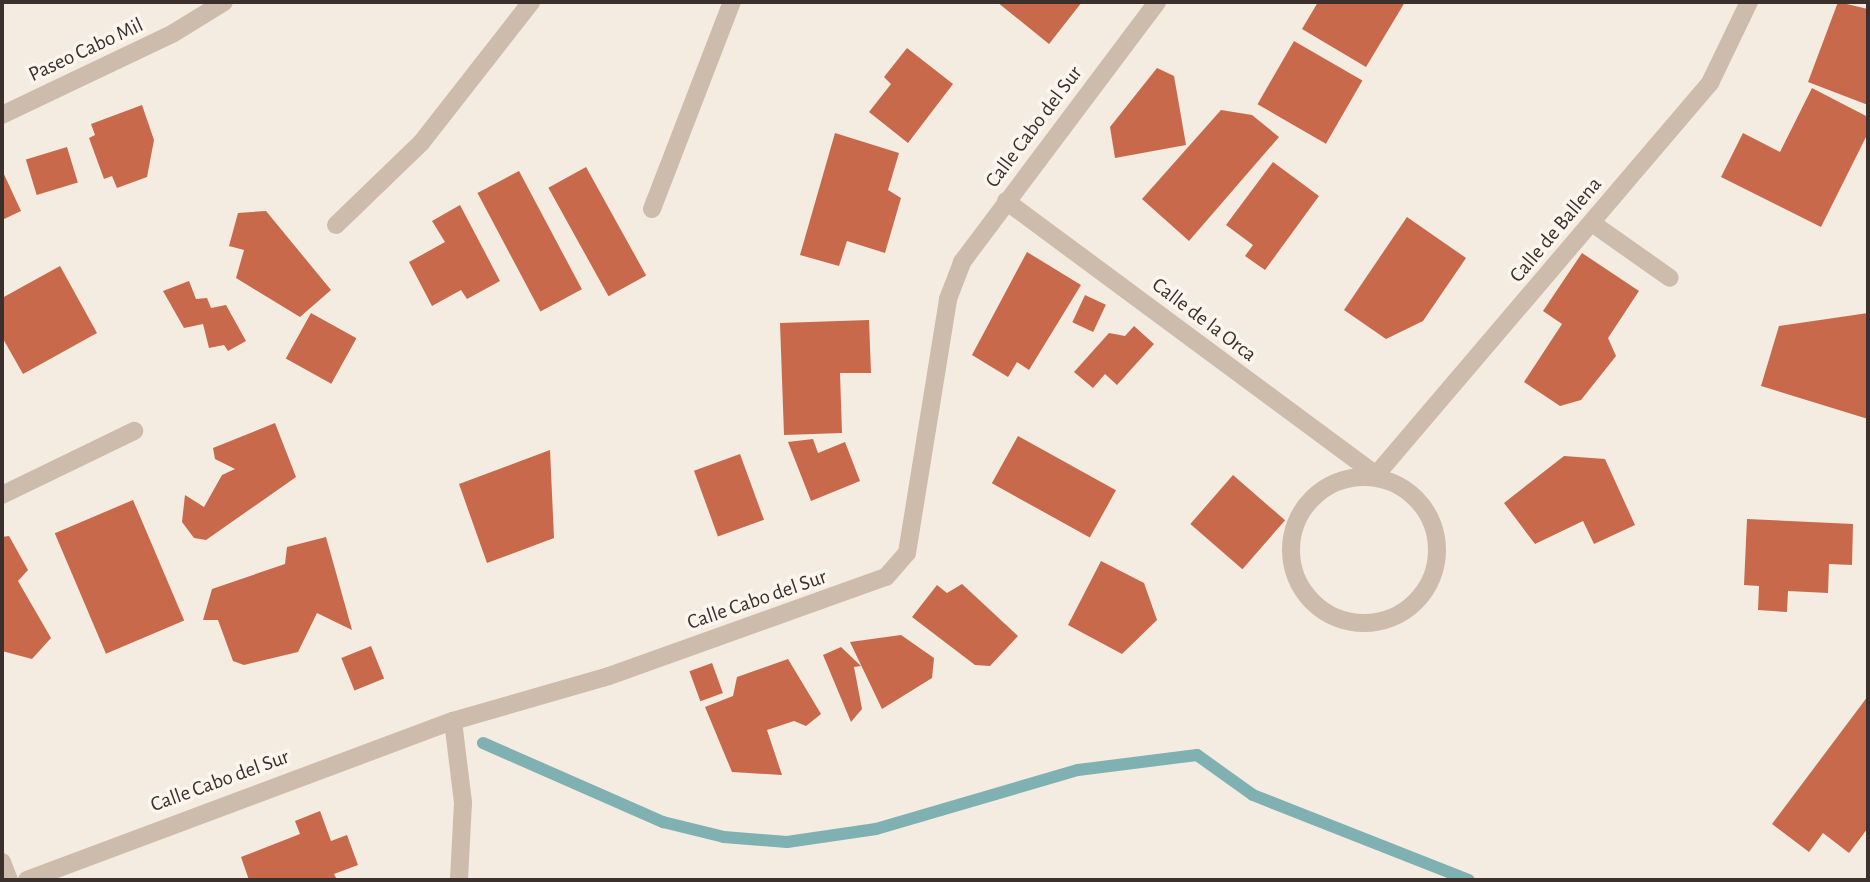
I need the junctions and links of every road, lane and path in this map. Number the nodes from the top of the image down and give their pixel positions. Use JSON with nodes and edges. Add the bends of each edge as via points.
{"nodes":[{"id":1,"x":224,"y":2,"type":"edge"},
{"id":2,"x":531,"y":2,"type":"edge"},
{"id":3,"x":732,"y":2,"type":"edge"},
{"id":4,"x":1157,"y":2,"type":"edge"},
{"id":5,"x":1749,"y":2,"type":"edge"},
{"id":6,"x":2,"y":115,"type":"edge"},
{"id":7,"x":1006,"y":201,"type":"junction"},
{"id":8,"x":652,"y":209,"type":"dead end"},
{"id":9,"x":1592,"y":223,"type":"junction"},
{"id":10,"x":336,"y":225,"type":"dead end"},
{"id":11,"x":1670,"y":278,"type":"dead end"},
{"id":12,"x":134,"y":431,"type":"dead end"},
{"id":13,"x":1376,"y":475,"type":"junction"},
{"id":14,"x":2,"y":495,"type":"edge"},
{"id":15,"x":453,"y":721,"type":"junction"},
{"id":16,"x":2,"y":862,"type":"edge"},
{"id":17,"x":9,"y":880,"type":"edge"},
{"id":18,"x":27,"y":880,"type":"edge"},
{"id":19,"x":459,"y":880,"type":"edge"}],
"edges":[{"from":1,"to":6,"type":"street","name":"Paseo Cabo Mil","via":[[173,34]]},
{"from":2,"to":10,"type":"street","via":[[421,143]]},
{"from":3,"to":8,"type":"street"},
{"from":4,"to":7,"type":"street","name":"Calle Cabo del Sur"},
{"from":5,"to":9,"type":"street","name":"Calle de Ballena","via":[[1710,83]]},
{"from":7,"to":13,"type":"street","name":"Calle de la Orca"},
{"from":7,"to":15,"type":"street","name":"Calle Cabo del Sur","via":[[962,262],[948,299],[907,553],[886,577],[609,676]]},
{"from":9,"to":11,"type":"street"},
{"from":9,"to":13,"type":"street","name":"Calle de Ballena"},
{"from":12,"to":14,"type":"street"},
{"from":13,"to":13,"type":"street","name":"Calle de la Orca","via":[[1334,481],[1302,509],[1289,549],[1301,590],[1333,618],[1374,624],[1413,607],[1437,571],[1436,529],[1414,493]]},
{"from":15,"to":18,"type":"street","name":"Calle Cabo del Sur"},
{"from":15,"to":19,"type":"street","via":[[463,803]]},
{"from":16,"to":17,"type":"street"}]}
